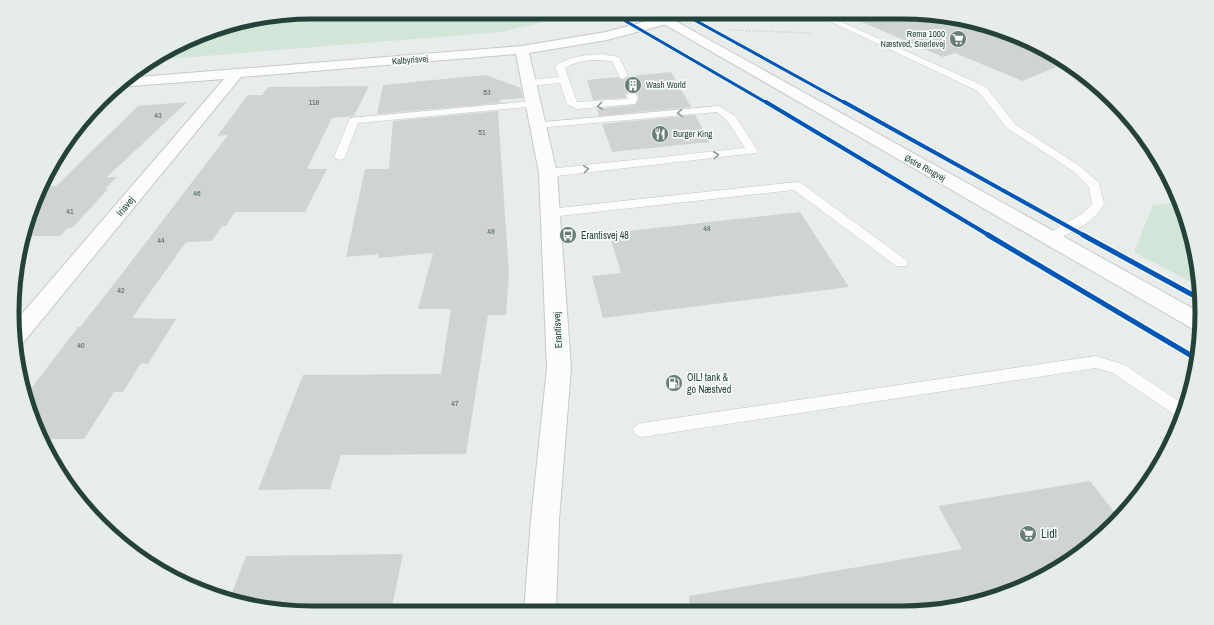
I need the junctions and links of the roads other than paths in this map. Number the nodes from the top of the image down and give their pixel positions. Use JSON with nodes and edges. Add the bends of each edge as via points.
{"nodes":[{"id":1,"x":668,"y":19,"type":"edge"},
{"id":2,"x":829,"y":19,"type":"edge"},
{"id":3,"x":664,"y":20,"type":"junction"},
{"id":4,"x":522,"y":50,"type":"junction"},
{"id":5,"x":236,"y":74,"type":"junction"},
{"id":6,"x":623,"y":76,"type":"dead end"},
{"id":7,"x":563,"y":80,"type":"junction"},
{"id":8,"x":131,"y":82,"type":"edge"},
{"id":9,"x":631,"y":95,"type":"dead end"},
{"id":10,"x":533,"y":104,"type":"junction"},
{"id":11,"x":340,"y":157,"type":"dead end"},
{"id":12,"x":548,"y":173,"type":"junction"},
{"id":13,"x":550,"y":213,"type":"junction"},
{"id":14,"x":1050,"y":238,"type":"junction"},
{"id":15,"x":901,"y":263,"type":"dead end"},
{"id":16,"x":1195,"y":319,"type":"edge"},
{"id":17,"x":20,"y":331,"type":"edge"},
{"id":18,"x":1178,"y":410,"type":"edge"},
{"id":19,"x":642,"y":430,"type":"dead end"},
{"id":20,"x":540,"y":606,"type":"edge"}],
"edges":[{"from":1,"to":3,"type":"street","name":"Kalbyrisvej"},
{"from":2,"to":14,"type":"lane","via":[[982,89],[1011,126],[1077,168],[1095,186],[1098,204],[1087,217]]},
{"from":3,"to":4,"type":"street","name":"Kalbyrisvej","via":[[587,40]]},
{"from":3,"to":14,"type":"street","name":"Østre Ringvej"},
{"from":4,"to":5,"type":"street","name":"Kalbyrisvej"},
{"from":4,"to":10,"type":"street","name":"Erantisvej"},
{"from":5,"to":8,"type":"street","name":"Kalbyrisvej"},
{"from":5,"to":17,"type":"street","name":"Irisvej"},
{"from":6,"to":7,"type":"lane","via":[[616,60],[607,57],[567,62],[560,67]]},
{"from":9,"to":7,"type":"lane","one_way":true,"via":[[631,102],[577,106],[572,104]]},
{"from":7,"to":10,"type":"lane"},
{"from":10,"to":11,"type":"lane","via":[[354,120]]},
{"from":10,"to":12,"type":"street","name":"Erantisvej"},
{"from":12,"to":10,"type":"lane","one_way":true,"via":[[752,151],[731,118],[719,109]]},
{"from":12,"to":13,"type":"street","name":"Erantisvej"},
{"from":13,"to":15,"type":"lane","via":[[798,186]]},
{"from":13,"to":20,"type":"street","name":"Erantisvej","via":[[559,368],[545,520]]},
{"from":14,"to":16,"type":"street","name":"Østre Ringvej"},
{"from":18,"to":19,"type":"lane","via":[[1119,369],[1096,362]]}]}
